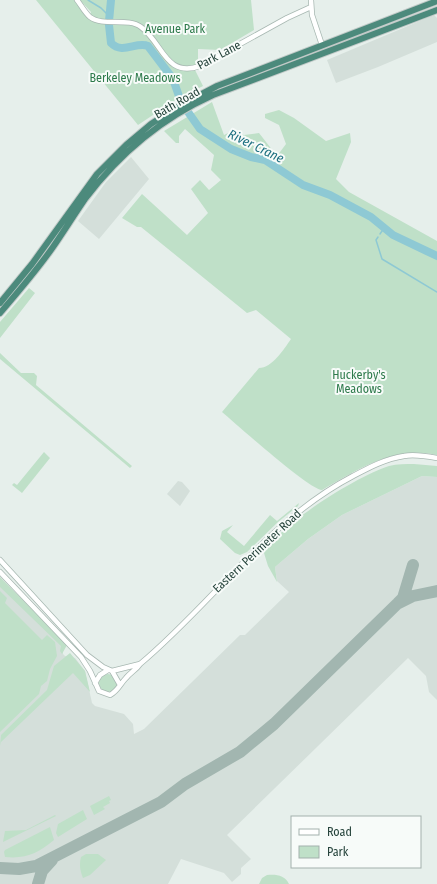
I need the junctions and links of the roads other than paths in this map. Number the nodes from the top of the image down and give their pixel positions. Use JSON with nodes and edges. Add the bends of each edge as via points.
{"nodes":[{"id":1,"x":77,"y":0,"type":"edge"},
{"id":2,"x":311,"y":0,"type":"edge"},
{"id":3,"x":437,"y":2,"type":"edge"},
{"id":4,"x":311,"y":7,"type":"junction"},
{"id":5,"x":437,"y":10,"type":"edge"},
{"id":6,"x":367,"y":27,"type":"junction"},
{"id":7,"x":366,"y":36,"type":"junction"},
{"id":8,"x":322,"y":45,"type":"junction"},
{"id":9,"x":195,"y":100,"type":"junction"},
{"id":10,"x":180,"y":108,"type":"junction"},
{"id":11,"x":0,"y":303,"type":"edge"},
{"id":12,"x":0,"y":313,"type":"edge"},
{"id":13,"x":437,"y":458,"type":"edge"},
{"id":14,"x":0,"y":560,"type":"edge"},
{"id":15,"x":0,"y":572,"type":"edge"},
{"id":16,"x":140,"y":664,"type":"junction"},
{"id":17,"x":110,"y":670,"type":"junction"},
{"id":18,"x":95,"y":683,"type":"junction"},
{"id":19,"x":120,"y":685,"type":"junction"}],
"edges":[{"from":1,"to":4,"type":"street","name":"Park Lane","via":[[91,18],[132,23],[141,27],[168,61],[175,67],[185,70],[200,66]]},
{"from":2,"to":4,"type":"street"},
{"from":3,"to":6,"type":"highway","name":"Bath Road"},
{"from":4,"to":8,"type":"street"},
{"from":5,"to":7,"type":"highway","name":"Bath Road"},
{"from":6,"to":7,"type":"highway"},
{"from":6,"to":8,"type":"highway","name":"Bath Road"},
{"from":7,"to":9,"type":"highway","name":"Bath Road"},
{"from":8,"to":9,"type":"highway","name":"Bath Road","via":[[224,83]]},
{"from":9,"to":10,"type":"highway","name":"Bath Road"},
{"from":10,"to":11,"type":"highway","name":"Bath Road","via":[[140,133],[101,170]]},
{"from":10,"to":12,"type":"highway","name":"Bath Road","via":[[152,130],[106,174],[48,254]]},
{"from":13,"to":16,"type":"street","name":"Eastern Perimeter Road","via":[[416,455],[386,460],[347,479],[300,510],[267,538]]},
{"from":14,"to":17,"type":"street","via":[[86,653]]},
{"from":15,"to":18,"type":"street","via":[[71,646],[86,664]]},
{"from":16,"to":17,"type":"street"},
{"from":16,"to":19,"type":"street","name":"Eastern Perimeter Road"},
{"from":17,"to":18,"type":"street","via":[[100,675]]},
{"from":17,"to":19,"type":"street"},
{"from":18,"to":19,"type":"street","via":[[99,691],[107,695],[115,692]]}]}
